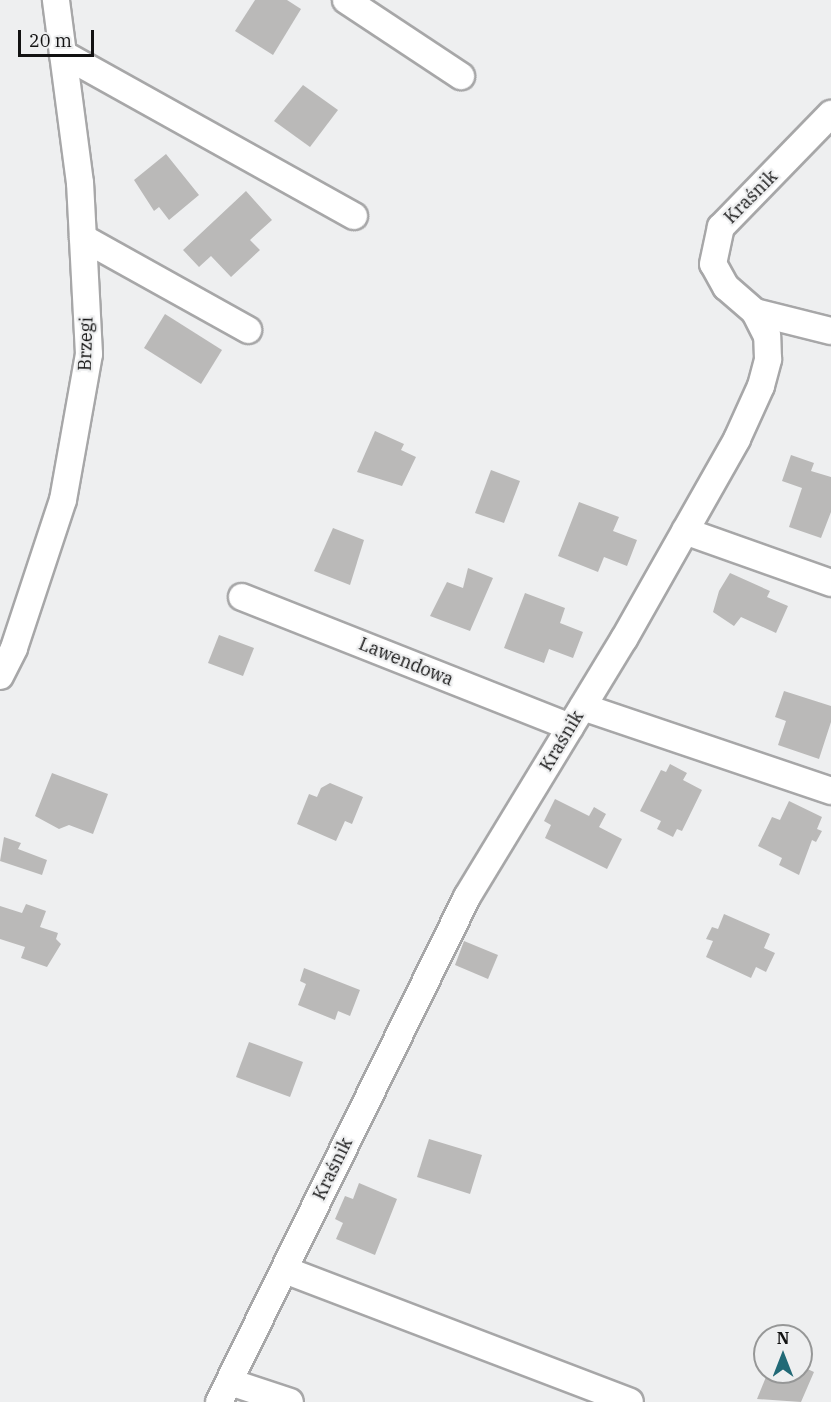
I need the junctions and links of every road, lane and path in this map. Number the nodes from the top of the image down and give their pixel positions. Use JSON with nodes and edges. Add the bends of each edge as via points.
{"nodes":[{"id":1,"x":56,"y":0,"type":"edge"},
{"id":2,"x":346,"y":0,"type":"edge"},
{"id":3,"x":63,"y":54,"type":"junction"},
{"id":4,"x":461,"y":75,"type":"dead end"},
{"id":5,"x":831,"y":114,"type":"edge"},
{"id":6,"x":354,"y":216,"type":"dead end"},
{"id":7,"x":83,"y":238,"type":"junction"},
{"id":8,"x":755,"y":312,"type":"junction"},
{"id":9,"x":248,"y":330,"type":"dead end"},
{"id":10,"x":831,"y":331,"type":"edge"},
{"id":11,"x":685,"y":531,"type":"junction"},
{"id":12,"x":831,"y":583,"type":"edge"},
{"id":13,"x":242,"y":597,"type":"dead end"},
{"id":14,"x":0,"y":676,"type":"edge"},
{"id":15,"x":577,"y":717,"type":"junction"},
{"id":16,"x":831,"y":791,"type":"edge"},
{"id":17,"x":285,"y":1270,"type":"junction"},
{"id":18,"x":225,"y":1392,"type":"edge"},
{"id":19,"x":290,"y":1402,"type":"edge"},
{"id":20,"x":630,"y":1402,"type":"edge"}],
"edges":[{"from":1,"to":3,"type":"street","name":"Brzegi"},
{"from":2,"to":4,"type":"street"},
{"from":3,"to":6,"type":"street"},
{"from":3,"to":7,"type":"street","name":"Brzegi"},
{"from":5,"to":8,"type":"street","name":"Kraśnik","via":[[721,227],[713,264],[726,287]]},
{"from":7,"to":9,"type":"street"},
{"from":7,"to":14,"type":"street","name":"Brzegi","via":[[89,354],[63,500],[14,648]]},
{"from":8,"to":10,"type":"street"},
{"from":8,"to":11,"type":"street","name":"Kraśnik","via":[[767,336],[768,359],[761,387],[737,439]]},
{"from":11,"to":12,"type":"street"},
{"from":11,"to":15,"type":"street","name":"Kraśnik"},
{"from":13,"to":15,"type":"street","name":"Lawendowa"},
{"from":15,"to":16,"type":"street","name":"Lawendowa"},
{"from":15,"to":17,"type":"street","name":"Kraśnik","via":[[467,897]]},
{"from":17,"to":18,"type":"street","name":"Kraśnik"},
{"from":17,"to":20,"type":"street"},
{"from":18,"to":19,"type":"street"}]}
